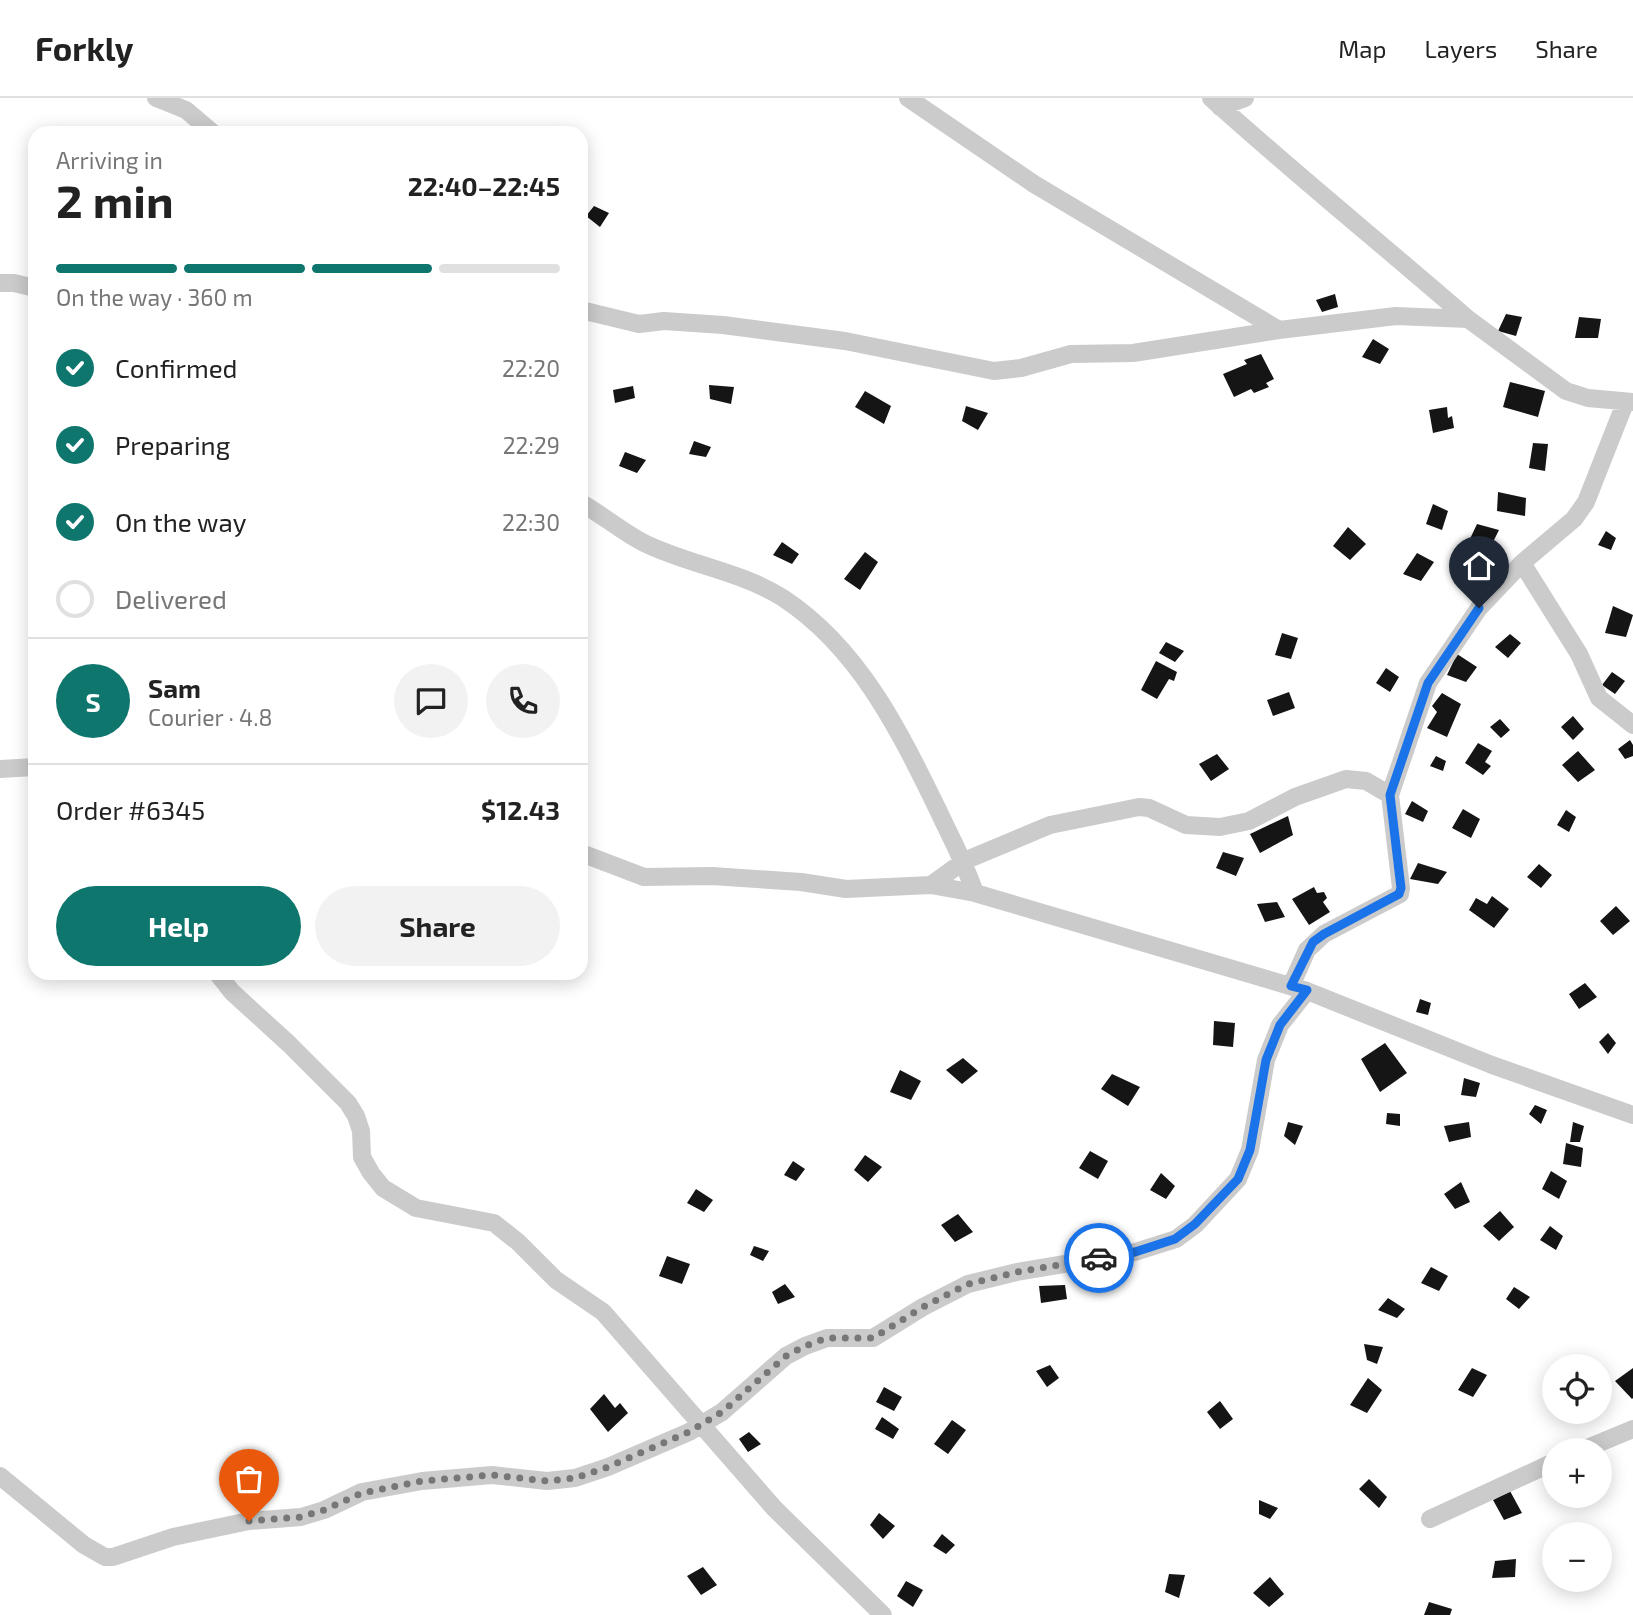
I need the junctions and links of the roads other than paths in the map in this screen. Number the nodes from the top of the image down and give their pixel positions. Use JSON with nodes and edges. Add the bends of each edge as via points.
{"nodes":[{"id":1,"x":156,"y":98,"type":"edge"},
{"id":2,"x":908,"y":98,"type":"edge"},
{"id":3,"x":1245,"y":98,"type":"edge"},
{"id":4,"x":1216,"y":102,"type":"edge"},
{"id":5,"x":205,"y":126,"type":"edge"},
{"id":6,"x":0,"y":283,"type":"edge"},
{"id":7,"x":28,"y":286,"type":"edge"},
{"id":8,"x":588,"y":312,"type":"edge"},
{"id":9,"x":1468,"y":319,"type":"junction"},
{"id":10,"x":1279,"y":330,"type":"junction"},
{"id":11,"x":1629,"y":403,"type":"edge"},
{"id":12,"x":588,"y":507,"type":"edge"},
{"id":13,"x":1522,"y":563,"type":"junction"},
{"id":14,"x":1633,"y":725,"type":"edge"},
{"id":15,"x":28,"y":767,"type":"edge"},
{"id":16,"x":0,"y":769,"type":"edge"},
{"id":17,"x":1390,"y":795,"type":"junction"},
{"id":18,"x":588,"y":856,"type":"edge"},
{"id":19,"x":964,"y":861,"type":"junction"},
{"id":20,"x":931,"y":885,"type":"junction"},
{"id":21,"x":975,"y":893,"type":"junction"},
{"id":22,"x":223,"y":980,"type":"edge"},
{"id":23,"x":1299,"y":988,"type":"junction"},
{"id":24,"x":1633,"y":1115,"type":"edge"},
{"id":25,"x":701,"y":1425,"type":"junction"},
{"id":26,"x":1633,"y":1429,"type":"edge"},
{"id":27,"x":1611,"y":1438,"type":"edge"},
{"id":28,"x":1542,"y":1468,"type":"edge"},
{"id":29,"x":0,"y":1476,"type":"edge"},
{"id":30,"x":1430,"y":1519,"type":"dead end"},
{"id":31,"x":883,"y":1615,"type":"edge"}],
"edges":[{"from":1,"to":5,"type":"street","via":[[186,110]]},
{"from":2,"to":10,"type":"street","via":[[1034,184]]},
{"from":3,"to":4,"type":"street"},
{"from":4,"to":9,"type":"street"},
{"from":6,"to":7,"type":"street"},
{"from":8,"to":10,"type":"street","via":[[639,324],[723,325],[845,341],[994,371],[1071,354],[1133,354]]},
{"from":9,"to":10,"type":"street","via":[[1396,316]]},
{"from":9,"to":11,"type":"street","via":[[1566,391]]},
{"from":11,"to":13,"type":"street","via":[[1586,502],[1565,529]]},
{"from":12,"to":19,"type":"street","via":[[644,543],[730,573],[782,598],[830,635],[863,673],[917,766]]},
{"from":13,"to":14,"type":"street","via":[[1579,654],[1599,698]]},
{"from":13,"to":17,"type":"street","via":[[1479,608],[1428,683]]},
{"from":15,"to":16,"type":"street"},
{"from":17,"to":19,"type":"street","via":[[1366,781],[1346,779],[1295,797],[1249,821],[1220,827],[1186,825],[1139,807],[1050,825]]},
{"from":17,"to":23,"type":"street","via":[[1399,894],[1313,942]]},
{"from":18,"to":20,"type":"street","via":[[644,877],[712,876],[846,889]]},
{"from":19,"to":20,"type":"street"},
{"from":19,"to":21,"type":"street"},
{"from":20,"to":21,"type":"street"},
{"from":21,"to":23,"type":"street"},
{"from":22,"to":25,"type":"street","via":[[348,1103],[361,1131],[362,1157],[383,1188],[416,1208],[494,1223],[506,1231],[548,1273],[603,1312]]},
{"from":23,"to":24,"type":"street"},
{"from":23,"to":25,"type":"street","via":[[1266,1060],[1250,1150],[1238,1179],[1175,1239],[1135,1252],[968,1284],[873,1338],[827,1338],[805,1346],[786,1356]]},
{"from":25,"to":29,"type":"street","via":[[575,1478],[547,1481],[492,1475],[422,1481],[362,1493],[301,1517],[249,1521],[173,1537],[113,1557],[84,1545]]},
{"from":25,"to":31,"type":"street","via":[[774,1508]]},
{"from":26,"to":27,"type":"street"},
{"from":28,"to":30,"type":"street"}]}
